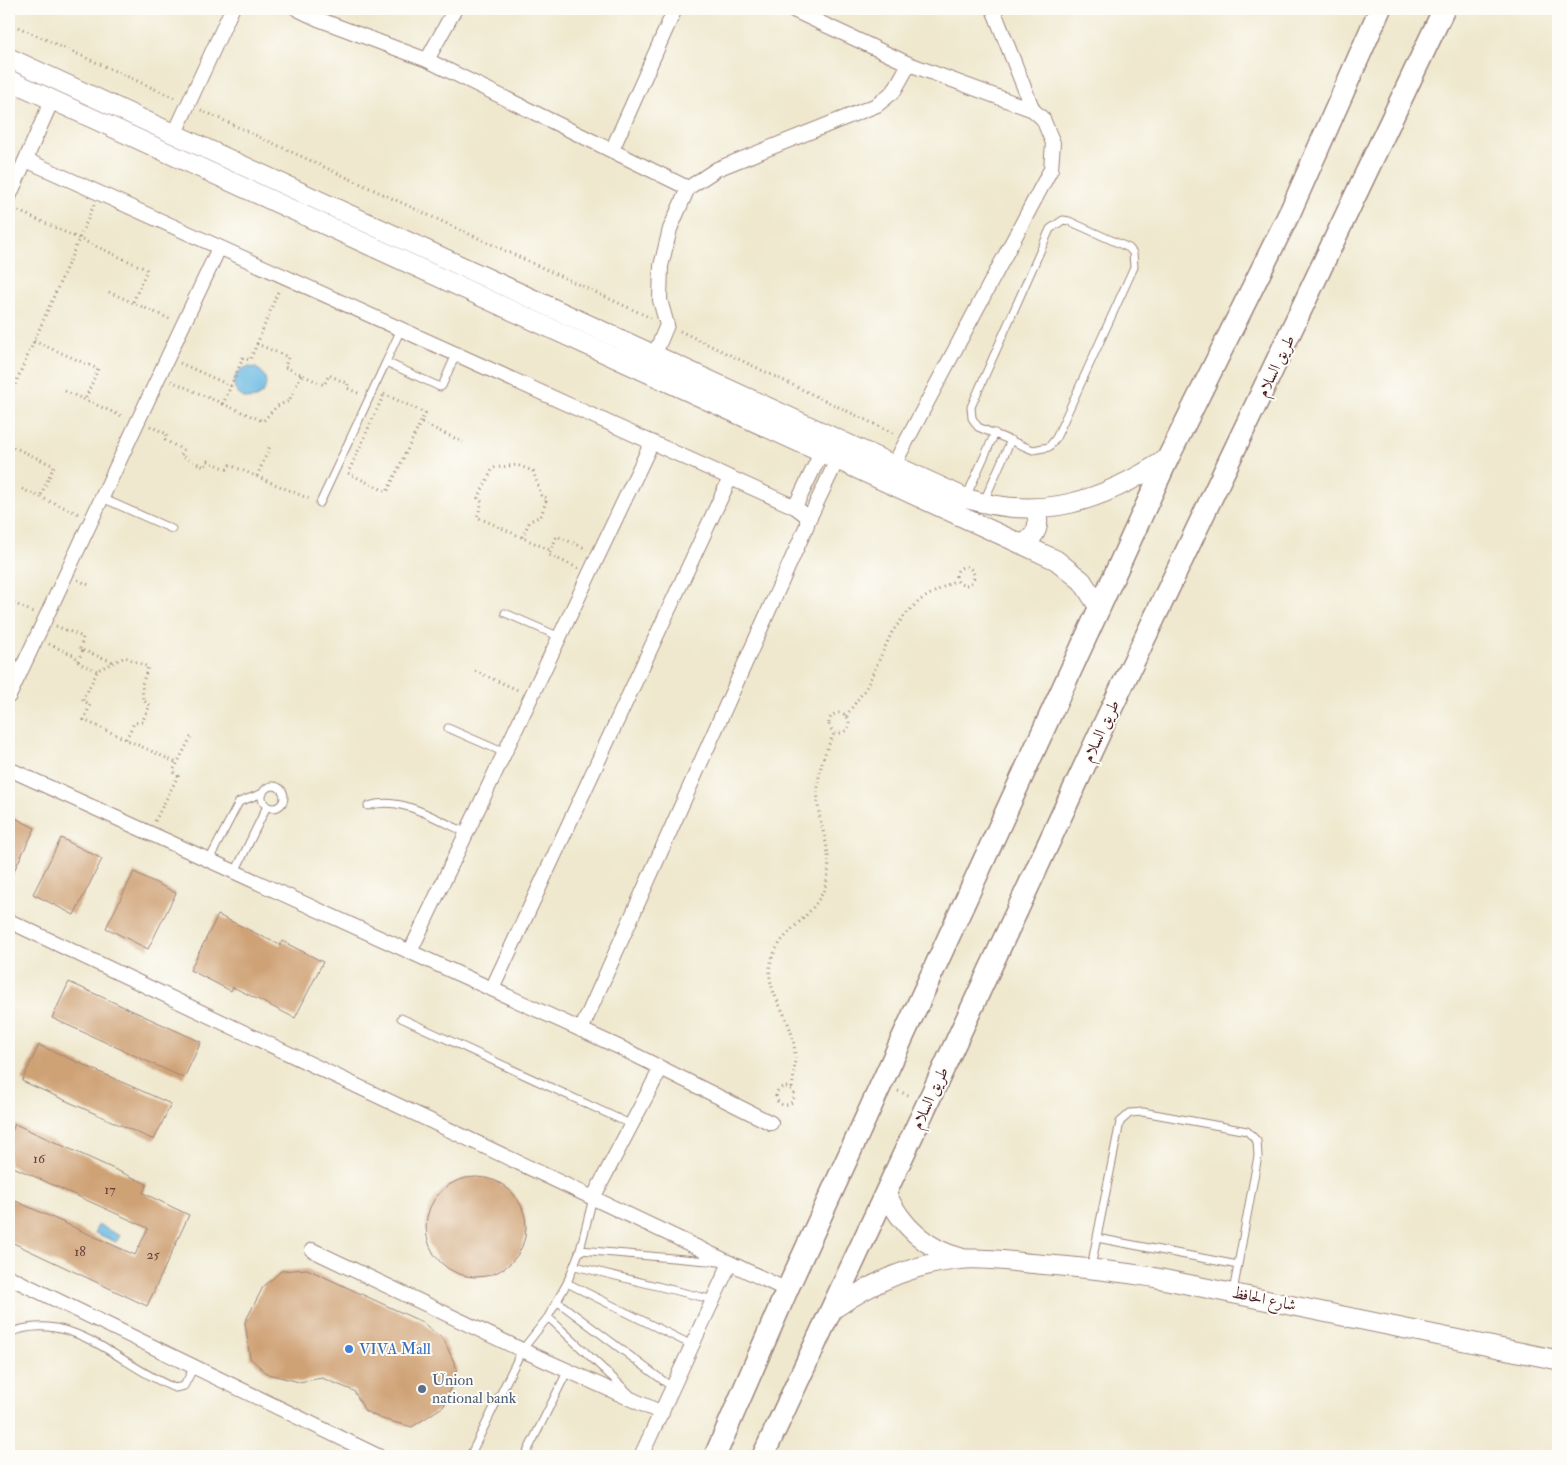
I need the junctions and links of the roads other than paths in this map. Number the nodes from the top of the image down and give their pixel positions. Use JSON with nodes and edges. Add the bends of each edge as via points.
{"nodes":[{"id":1,"x":232,"y":9,"type":"edge"},
{"id":2,"x":297,"y":9,"type":"edge"},
{"id":3,"x":455,"y":9,"type":"edge"},
{"id":4,"x":675,"y":9,"type":"edge"},
{"id":5,"x":791,"y":9,"type":"edge"},
{"id":6,"x":993,"y":9,"type":"edge"},
{"id":7,"x":1380,"y":9,"type":"edge"},
{"id":8,"x":1444,"y":9,"type":"edge"},
{"id":9,"x":321,"y":14,"type":"edge"},
{"id":10,"x":9,"y":58,"type":"edge"},
{"id":11,"x":427,"y":60,"type":"junction"},
{"id":12,"x":909,"y":64,"type":"junction"},
{"id":13,"x":9,"y":80,"type":"edge"},
{"id":14,"x":52,"y":100,"type":"junction"},
{"id":15,"x":1034,"y":110,"type":"junction"},
{"id":16,"x":174,"y":134,"type":"junction"},
{"id":17,"x":612,"y":150,"type":"junction"},
{"id":18,"x":26,"y":160,"type":"junction"},
{"id":19,"x":688,"y":188,"type":"junction"},
{"id":20,"x":9,"y":197,"type":"edge"},
{"id":21,"x":219,"y":248,"type":"junction"},
{"id":22,"x":401,"y":330,"type":"junction"},
{"id":23,"x":456,"y":354,"type":"junction"},
{"id":24,"x":654,"y":356,"type":"junction"},
{"id":25,"x":386,"y":362,"type":"junction"},
{"id":26,"x":994,"y":434,"type":"junction"},
{"id":27,"x":1011,"y":440,"type":"junction"},
{"id":28,"x":652,"y":442,"type":"junction"},
{"id":29,"x":829,"y":457,"type":"junction"},
{"id":30,"x":1168,"y":458,"type":"junction"},
{"id":31,"x":889,"y":474,"type":"junction"},
{"id":32,"x":730,"y":478,"type":"junction"},
{"id":33,"x":102,"y":498,"type":"junction"},
{"id":34,"x":974,"y":501,"type":"junction"},
{"id":35,"x":320,"y":504,"type":"road end"},
{"id":36,"x":796,"y":507,"type":"junction"},
{"id":37,"x":1035,"y":509,"type":"junction"},
{"id":38,"x":808,"y":521,"type":"junction"},
{"id":39,"x":172,"y":529,"type":"dead end"},
{"id":40,"x":1023,"y":544,"type":"junction"},
{"id":41,"x":1100,"y":609,"type":"junction"},
{"id":42,"x":505,"y":613,"type":"dead end"},
{"id":43,"x":560,"y":637,"type":"junction"},
{"id":44,"x":9,"y":696,"type":"edge"},
{"id":45,"x":448,"y":728,"type":"dead end"},
{"id":46,"x":505,"y":753,"type":"junction"},
{"id":47,"x":9,"y":768,"type":"edge"},
{"id":48,"x":264,"y":793,"type":"junction"},
{"id":49,"x":267,"y":806,"type":"junction"},
{"id":50,"x":368,"y":806,"type":"dead end"},
{"id":51,"x":467,"y":833,"type":"junction"},
{"id":52,"x":209,"y":860,"type":"junction"},
{"id":53,"x":235,"y":872,"type":"junction"},
{"id":54,"x":9,"y":921,"type":"edge"},
{"id":55,"x":410,"y":952,"type":"junction"},
{"id":56,"x":492,"y":989,"type":"junction"},
{"id":57,"x":401,"y":1018,"type":"dead end"},
{"id":58,"x":581,"y":1030,"type":"junction"},
{"id":59,"x":661,"y":1068,"type":"junction"},
{"id":60,"x":771,"y":1123,"type":"dead end"},
{"id":61,"x":630,"y":1124,"type":"junction"},
{"id":62,"x":886,"y":1193,"type":"junction"},
{"id":63,"x":593,"y":1198,"type":"junction"},
{"id":64,"x":1096,"y":1238,"type":"junction"},
{"id":65,"x":312,"y":1250,"type":"dead end"},
{"id":66,"x":580,"y":1250,"type":"junction"},
{"id":67,"x":967,"y":1259,"type":"junction"},
{"id":68,"x":730,"y":1263,"type":"junction"},
{"id":69,"x":575,"y":1266,"type":"junction"},
{"id":70,"x":1238,"y":1266,"type":"junction"},
{"id":71,"x":1091,"y":1268,"type":"junction"},
{"id":72,"x":9,"y":1276,"type":"edge"},
{"id":73,"x":567,"y":1283,"type":"junction"},
{"id":74,"x":787,"y":1290,"type":"junction"},
{"id":75,"x":1233,"y":1292,"type":"junction"},
{"id":76,"x":714,"y":1300,"type":"junction"},
{"id":77,"x":558,"y":1302,"type":"junction"},
{"id":78,"x":832,"y":1310,"type":"junction"},
{"id":79,"x":548,"y":1317,"type":"junction"},
{"id":80,"x":9,"y":1334,"type":"edge"},
{"id":81,"x":693,"y":1345,"type":"junction"},
{"id":82,"x":522,"y":1350,"type":"junction"},
{"id":83,"x":1558,"y":1360,"type":"edge"},
{"id":84,"x":194,"y":1368,"type":"junction"},
{"id":85,"x":568,"y":1370,"type":"junction"},
{"id":86,"x":673,"y":1388,"type":"junction"},
{"id":87,"x":638,"y":1402,"type":"junction"},
{"id":88,"x":662,"y":1412,"type":"junction"},
{"id":89,"x":378,"y":1456,"type":"edge"},
{"id":90,"x":470,"y":1456,"type":"edge"},
{"id":91,"x":525,"y":1456,"type":"edge"},
{"id":92,"x":642,"y":1456,"type":"edge"},
{"id":93,"x":715,"y":1456,"type":"edge"},
{"id":94,"x":763,"y":1456,"type":"edge"}],
"edges":[{"from":1,"to":16,"type":"street"},
{"from":2,"to":9,"type":"street"},
{"from":3,"to":11,"type":"street"},
{"from":4,"to":17,"type":"street"},
{"from":5,"to":12,"type":"street"},
{"from":6,"to":15,"type":"street"},
{"from":7,"to":30,"type":"main road","via":[[1291,210]]},
{"from":8,"to":62,"type":"main road","name":"طريق السلام","via":[[1100,733]]},
{"from":9,"to":11,"type":"street"},
{"from":10,"to":16,"type":"street"},
{"from":11,"to":17,"type":"street"},
{"from":12,"to":15,"type":"street"},
{"from":12,"to":19,"type":"street","via":[[894,91],[877,105],[717,169]]},
{"from":13,"to":14,"type":"street"},
{"from":14,"to":18,"type":"street"},
{"from":14,"to":29,"type":"street"},
{"from":15,"to":31,"type":"street","via":[[1043,119],[1053,143],[1051,169]]},
{"from":16,"to":24,"type":"street"},
{"from":17,"to":19,"type":"street"},
{"from":18,"to":20,"type":"street"},
{"from":18,"to":21,"type":"street"},
{"from":19,"to":24,"type":"street","via":[[670,229],[661,266],[660,300],[667,325]]},
{"from":21,"to":22,"type":"street"},
{"from":21,"to":33,"type":"street"},
{"from":22,"to":23,"type":"street"},
{"from":22,"to":25,"type":"lane"},
{"from":23,"to":25,"type":"lane","via":[[441,387]]},
{"from":23,"to":28,"type":"street"},
{"from":24,"to":31,"type":"street"},
{"from":25,"to":35,"type":"lane"},
{"from":26,"to":27,"type":"lane"},
{"from":26,"to":27,"type":"lane","via":[[974,423],[971,407],[1050,229],[1058,222],[1069,221],[1129,248],[1133,253],[1134,267],[1053,443],[1039,450]]},
{"from":26,"to":34,"type":"lane"},
{"from":27,"to":34,"type":"lane"},
{"from":28,"to":32,"type":"street"},
{"from":28,"to":43,"type":"street"},
{"from":29,"to":31,"type":"street"},
{"from":29,"to":36,"type":"street"},
{"from":29,"to":38,"type":"street"},
{"from":30,"to":37,"type":"street","via":[[1092,499]]},
{"from":30,"to":41,"type":"main road"},
{"from":31,"to":34,"type":"street"},
{"from":31,"to":40,"type":"street"},
{"from":32,"to":36,"type":"street"},
{"from":32,"to":56,"type":"street"},
{"from":33,"to":39,"type":"lane"},
{"from":33,"to":44,"type":"street"},
{"from":34,"to":37,"type":"street","via":[[1014,509]]},
{"from":36,"to":38,"type":"street"},
{"from":37,"to":40,"type":"street","via":[[1037,529]]},
{"from":38,"to":58,"type":"street"},
{"from":40,"to":41,"type":"street","via":[[1070,569],[1092,594]]},
{"from":41,"to":74,"type":"main road"},
{"from":42,"to":43,"type":"lane"},
{"from":43,"to":46,"type":"street"},
{"from":45,"to":46,"type":"lane"},
{"from":46,"to":51,"type":"street"},
{"from":47,"to":52,"type":"street"},
{"from":48,"to":49,"type":"lane","via":[[263,800]]},
{"from":48,"to":49,"type":"lane","via":[[274,786],[285,796],[279,807]]},
{"from":48,"to":52,"type":"lane","via":[[239,802]]},
{"from":49,"to":53,"type":"lane"},
{"from":50,"to":51,"type":"lane","via":[[379,802],[402,805]]},
{"from":51,"to":55,"type":"street"},
{"from":52,"to":53,"type":"street"},
{"from":53,"to":55,"type":"street"},
{"from":54,"to":63,"type":"street"},
{"from":55,"to":56,"type":"street"},
{"from":56,"to":58,"type":"street"},
{"from":57,"to":61,"type":"lane"},
{"from":58,"to":59,"type":"street"},
{"from":59,"to":60,"type":"street"},
{"from":59,"to":61,"type":"street"},
{"from":61,"to":63,"type":"street"},
{"from":62,"to":67,"type":"street","name":"شارع الحافظ","via":[[913,1232],[938,1250]]},
{"from":62,"to":78,"type":"main road","name":"طريق السلام"},
{"from":63,"to":66,"type":"lane"},
{"from":63,"to":68,"type":"street"},
{"from":64,"to":70,"type":"lane"},
{"from":64,"to":70,"type":"lane","via":[[1118,1129],[1124,1117],[1143,1112],[1240,1129],[1253,1135],[1259,1148]]},
{"from":64,"to":71,"type":"lane"},
{"from":65,"to":82,"type":"street"},
{"from":66,"to":68,"type":"lane"},
{"from":66,"to":69,"type":"lane"},
{"from":67,"to":71,"type":"street","name":"شارع الحافظ"},
{"from":67,"to":78,"type":"street","name":"شارع الحافظ","via":[[928,1265],[889,1277]]},
{"from":68,"to":74,"type":"street"},
{"from":68,"to":76,"type":"street"},
{"from":69,"to":73,"type":"lane"},
{"from":69,"to":76,"type":"lane"},
{"from":70,"to":75,"type":"lane"},
{"from":71,"to":75,"type":"street","name":"شارع الحافظ"},
{"from":72,"to":84,"type":"street"},
{"from":73,"to":77,"type":"lane"},
{"from":73,"to":81,"type":"lane"},
{"from":74,"to":93,"type":"main road"},
{"from":75,"to":83,"type":"street","name":"شارع الحافظ"},
{"from":76,"to":81,"type":"street"},
{"from":77,"to":79,"type":"lane"},
{"from":77,"to":86,"type":"lane"},
{"from":78,"to":94,"type":"main road","name":"طريق السلام"},
{"from":79,"to":82,"type":"lane"},
{"from":79,"to":87,"type":"lane"},
{"from":80,"to":84,"type":"lane","via":[[46,1326],[71,1332],[103,1346],[175,1388],[184,1386]]},
{"from":81,"to":86,"type":"street"},
{"from":82,"to":85,"type":"street"},
{"from":82,"to":90,"type":"lane"},
{"from":84,"to":89,"type":"street"},
{"from":85,"to":87,"type":"street"},
{"from":85,"to":91,"type":"lane"},
{"from":86,"to":88,"type":"street"},
{"from":87,"to":88,"type":"street"},
{"from":88,"to":92,"type":"street"}]}
